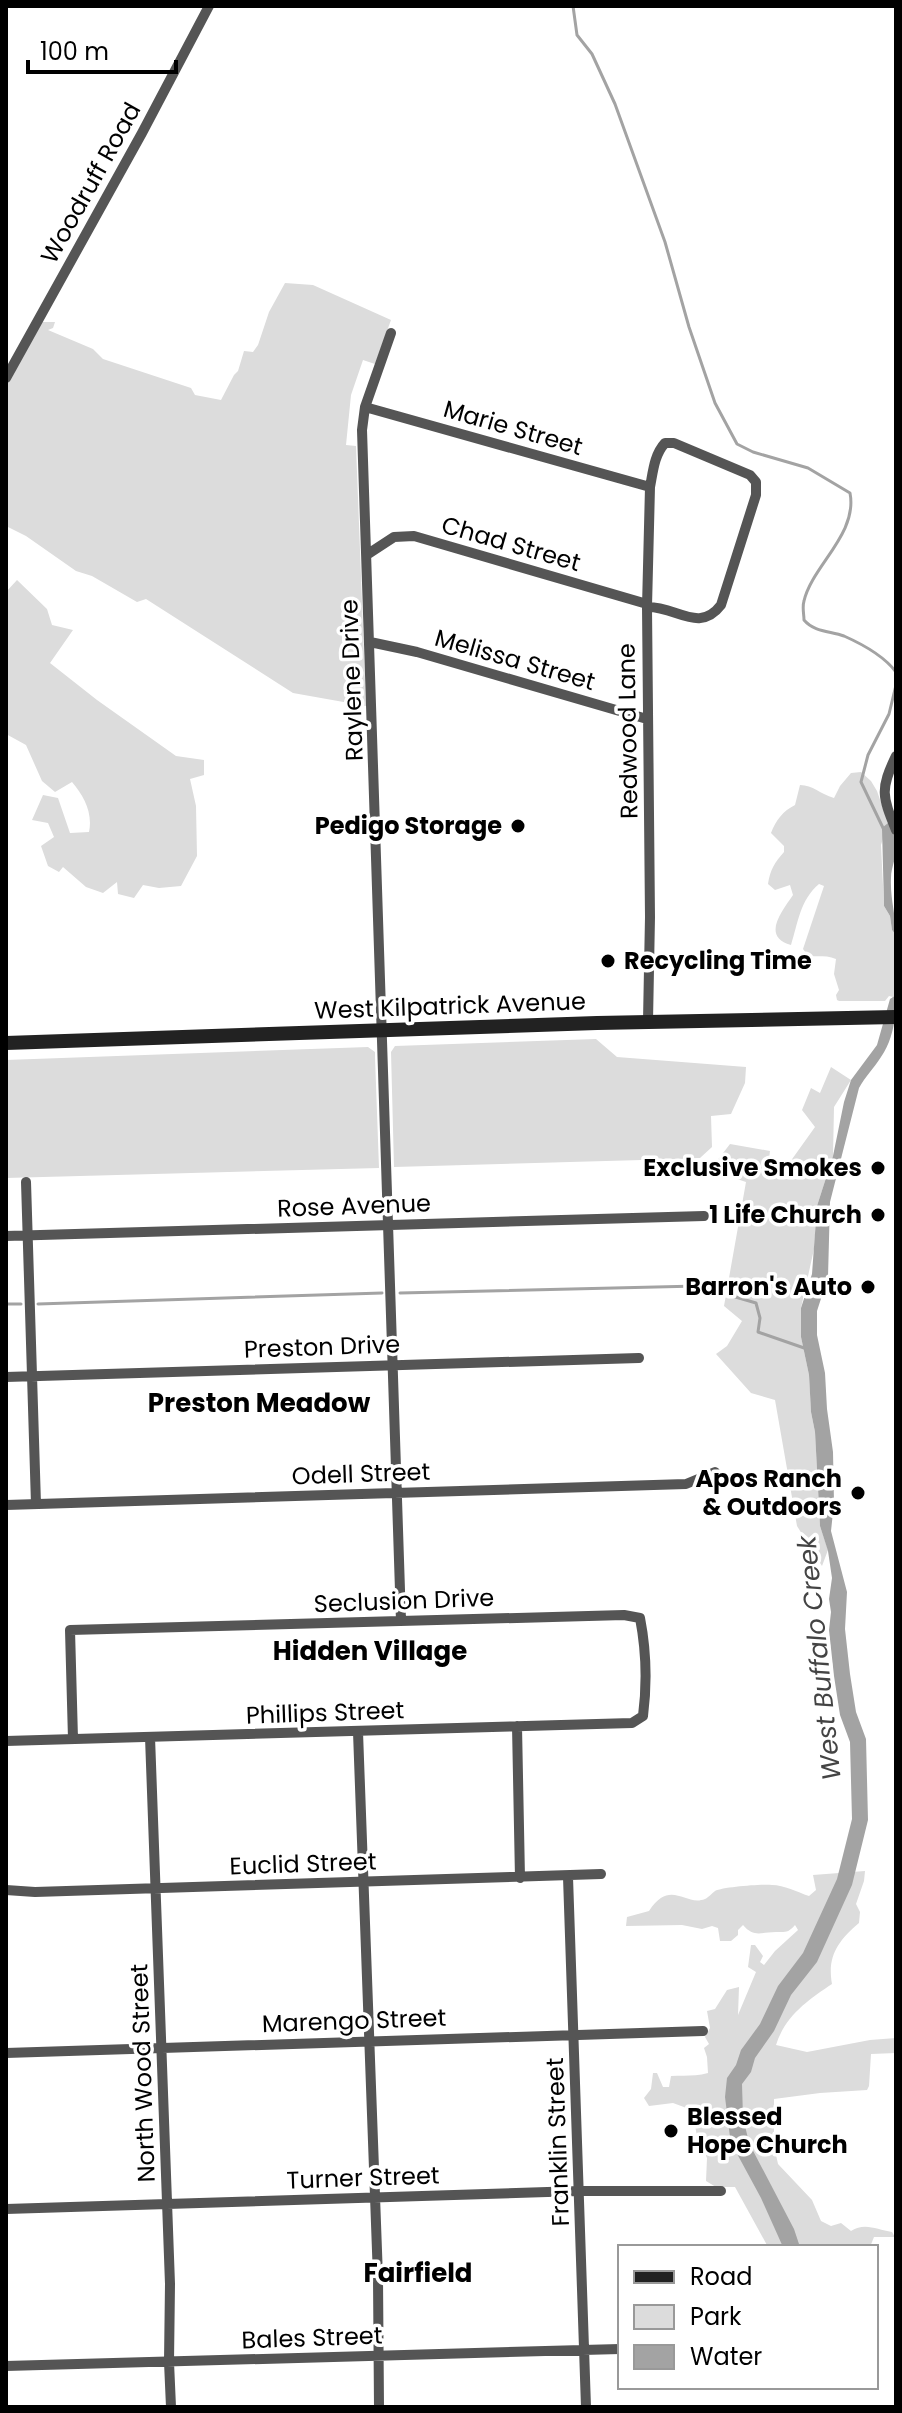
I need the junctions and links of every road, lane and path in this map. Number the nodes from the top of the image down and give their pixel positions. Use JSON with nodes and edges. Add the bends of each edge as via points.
{"nodes":[{"id":1,"x":209,"y":6,"type":"edge"},
{"id":2,"x":391,"y":333,"type":"dead end"},
{"id":3,"x":6,"y":378,"type":"edge"},
{"id":4,"x":365,"y":407,"type":"junction"},
{"id":5,"x":665,"y":443,"type":"joint"},
{"id":6,"x":650,"y":487,"type":"junction"},
{"id":7,"x":368,"y":554,"type":"junction"},
{"id":8,"x":647,"y":606,"type":"junction"},
{"id":9,"x":370,"y":642,"type":"junction"},
{"id":10,"x":647,"y":719,"type":"junction"},
{"id":11,"x":896,"y":756,"type":"edge"},
{"id":12,"x":896,"y":829,"type":"edge"},
{"id":13,"x":896,"y":1017,"type":"edge"},
{"id":14,"x":648,"y":1021,"type":"junction"},
{"id":15,"x":383,"y":1031,"type":"junction"},
{"id":16,"x":6,"y":1043,"type":"edge"},
{"id":17,"x":26,"y":1182,"type":"dead end"},
{"id":18,"x":704,"y":1216,"type":"dead end"},
{"id":19,"x":389,"y":1226,"type":"junction"},
{"id":20,"x":6,"y":1236,"type":"edge"},
{"id":21,"x":29,"y":1236,"type":"junction"},
{"id":22,"x":639,"y":1358,"type":"dead end"},
{"id":23,"x":393,"y":1364,"type":"junction"},
{"id":24,"x":32,"y":1376,"type":"junction"},
{"id":25,"x":6,"y":1377,"type":"edge"},
{"id":26,"x":715,"y":1472,"type":"dead end"},
{"id":27,"x":395,"y":1492,"type":"junction"},
{"id":28,"x":36,"y":1504,"type":"junction"},
{"id":29,"x":6,"y":1505,"type":"edge"},
{"id":30,"x":401,"y":1621,"type":"junction"},
{"id":31,"x":643,"y":1716,"type":"joint"},
{"id":32,"x":517,"y":1726,"type":"junction"},
{"id":33,"x":358,"y":1732,"type":"junction"},
{"id":34,"x":150,"y":1737,"type":"junction"},
{"id":35,"x":73,"y":1739,"type":"junction"},
{"id":36,"x":6,"y":1741,"type":"edge"},
{"id":37,"x":601,"y":1874,"type":"dead end"},
{"id":38,"x":568,"y":1877,"type":"junction"},
{"id":39,"x":520,"y":1878,"type":"junction"},
{"id":40,"x":363,"y":1882,"type":"junction"},
{"id":41,"x":157,"y":1888,"type":"junction"},
{"id":42,"x":6,"y":1890,"type":"edge"},
{"id":43,"x":703,"y":2031,"type":"dead end"},
{"id":44,"x":574,"y":2035,"type":"junction"},
{"id":45,"x":369,"y":2040,"type":"junction"},
{"id":46,"x":163,"y":2047,"type":"junction"},
{"id":47,"x":6,"y":2053,"type":"edge"},
{"id":48,"x":579,"y":2191,"type":"junction"},
{"id":49,"x":721,"y":2191,"type":"dead end"},
{"id":50,"x":375,"y":2199,"type":"junction"},
{"id":51,"x":168,"y":2204,"type":"junction"},
{"id":52,"x":6,"y":2209,"type":"edge"},
{"id":53,"x":618,"y":2349,"type":"edge"},
{"id":54,"x":585,"y":2350,"type":"junction"},
{"id":55,"x":378,"y":2356,"type":"junction"},
{"id":56,"x":169,"y":2362,"type":"junction"},
{"id":57,"x":6,"y":2366,"type":"edge"},
{"id":58,"x":171,"y":2407,"type":"edge"},
{"id":59,"x":379,"y":2407,"type":"edge"},
{"id":60,"x":586,"y":2407,"type":"edge"}],
"edges":[{"from":1,"to":3,"type":"street","name":"Woodruff Road"},
{"from":2,"to":4,"type":"street","name":"Raylene Drive"},
{"from":4,"to":6,"type":"street","name":"Marie Street"},
{"from":4,"to":7,"type":"street","name":"Raylene Drive"},
{"from":5,"to":6,"type":"street","name":"Redwood Lane"},
{"from":5,"to":8,"type":"street","name":"Chad Street","via":[[750,475],[756,495],[714,614],[696,619]]},
{"from":6,"to":8,"type":"street","name":"Redwood Lane"},
{"from":7,"to":8,"type":"street","name":"Chad Street","via":[[394,537],[414,536]]},
{"from":7,"to":9,"type":"street","name":"Raylene Drive"},
{"from":8,"to":10,"type":"street","name":"Redwood Lane"},
{"from":9,"to":10,"type":"street","name":"Melissa Street"},
{"from":9,"to":15,"type":"street","name":"Raylene Drive"},
{"from":10,"to":14,"type":"street","name":"Redwood Lane"},
{"from":11,"to":12,"type":"street","via":[[884,784]]},
{"from":13,"to":14,"type":"main road","name":"West Kilpatrick Avenue"},
{"from":14,"to":15,"type":"main road","name":"West Kilpatrick Avenue"},
{"from":15,"to":16,"type":"main road","name":"West Kilpatrick Avenue"},
{"from":15,"to":19,"type":"street","name":"Raylene Drive"},
{"from":17,"to":21,"type":"street"},
{"from":18,"to":19,"type":"street","name":"Rose Avenue"},
{"from":19,"to":21,"type":"street","name":"Rose Avenue"},
{"from":19,"to":23,"type":"street","name":"Raylene Drive"},
{"from":20,"to":21,"type":"street","name":"Rose Avenue"},
{"from":21,"to":24,"type":"street"},
{"from":22,"to":23,"type":"street","name":"Preston Drive"},
{"from":23,"to":24,"type":"street","name":"Preston Drive"},
{"from":23,"to":27,"type":"street","name":"Raylene Drive"},
{"from":24,"to":25,"type":"street","name":"Preston Drive"},
{"from":24,"to":28,"type":"street"},
{"from":26,"to":27,"type":"street","name":"Odell Street","via":[[686,1484]]},
{"from":27,"to":28,"type":"street","name":"Odell Street"},
{"from":27,"to":30,"type":"street","name":"Raylene Drive"},
{"from":28,"to":29,"type":"street","name":"Odell Street"},
{"from":30,"to":31,"type":"street","name":"Seclusion Drive","via":[[640,1618]]},
{"from":30,"to":35,"type":"street","name":"Seclusion Drive","via":[[70,1630]]},
{"from":31,"to":32,"type":"street","name":"Phillips Street","via":[[632,1723]]},
{"from":32,"to":33,"type":"street","name":"Phillips Street"},
{"from":32,"to":39,"type":"street"},
{"from":33,"to":34,"type":"street","name":"Phillips Street"},
{"from":33,"to":40,"type":"street"},
{"from":34,"to":35,"type":"street","name":"Phillips Street"},
{"from":34,"to":41,"type":"street","name":"North Wood Street"},
{"from":35,"to":36,"type":"street","name":"Phillips Street"},
{"from":37,"to":38,"type":"street","name":"Euclid Street"},
{"from":38,"to":39,"type":"street","name":"Euclid Street"},
{"from":38,"to":44,"type":"street","name":"Franklin Street"},
{"from":39,"to":40,"type":"street","name":"Euclid Street"},
{"from":40,"to":41,"type":"street","name":"Euclid Street"},
{"from":40,"to":45,"type":"street"},
{"from":41,"to":42,"type":"street","name":"Euclid Street"},
{"from":41,"to":46,"type":"street","name":"North Wood Street"},
{"from":43,"to":44,"type":"street","name":"Marengo Street"},
{"from":44,"to":45,"type":"street","name":"Marengo Street"},
{"from":44,"to":48,"type":"street","name":"Franklin Street"},
{"from":45,"to":46,"type":"street","name":"Marengo Street"},
{"from":45,"to":50,"type":"street"},
{"from":46,"to":47,"type":"street","name":"Marengo Street"},
{"from":46,"to":51,"type":"street","name":"North Wood Street"},
{"from":48,"to":49,"type":"street","name":"Turner Street"},
{"from":48,"to":50,"type":"street","name":"Turner Street"},
{"from":48,"to":54,"type":"street","name":"Franklin Street"},
{"from":50,"to":51,"type":"street","name":"Turner Street"},
{"from":50,"to":55,"type":"street"},
{"from":51,"to":52,"type":"street","name":"Turner Street"},
{"from":51,"to":56,"type":"street","name":"North Wood Street"},
{"from":53,"to":54,"type":"street","name":"Bales Street"},
{"from":54,"to":55,"type":"street","name":"Bales Street"},
{"from":54,"to":60,"type":"street","name":"Franklin Street"},
{"from":55,"to":56,"type":"street","name":"Bales Street"},
{"from":55,"to":59,"type":"street"},
{"from":56,"to":57,"type":"street","name":"Bales Street"},
{"from":56,"to":58,"type":"street","name":"North Wood Street"}]}
